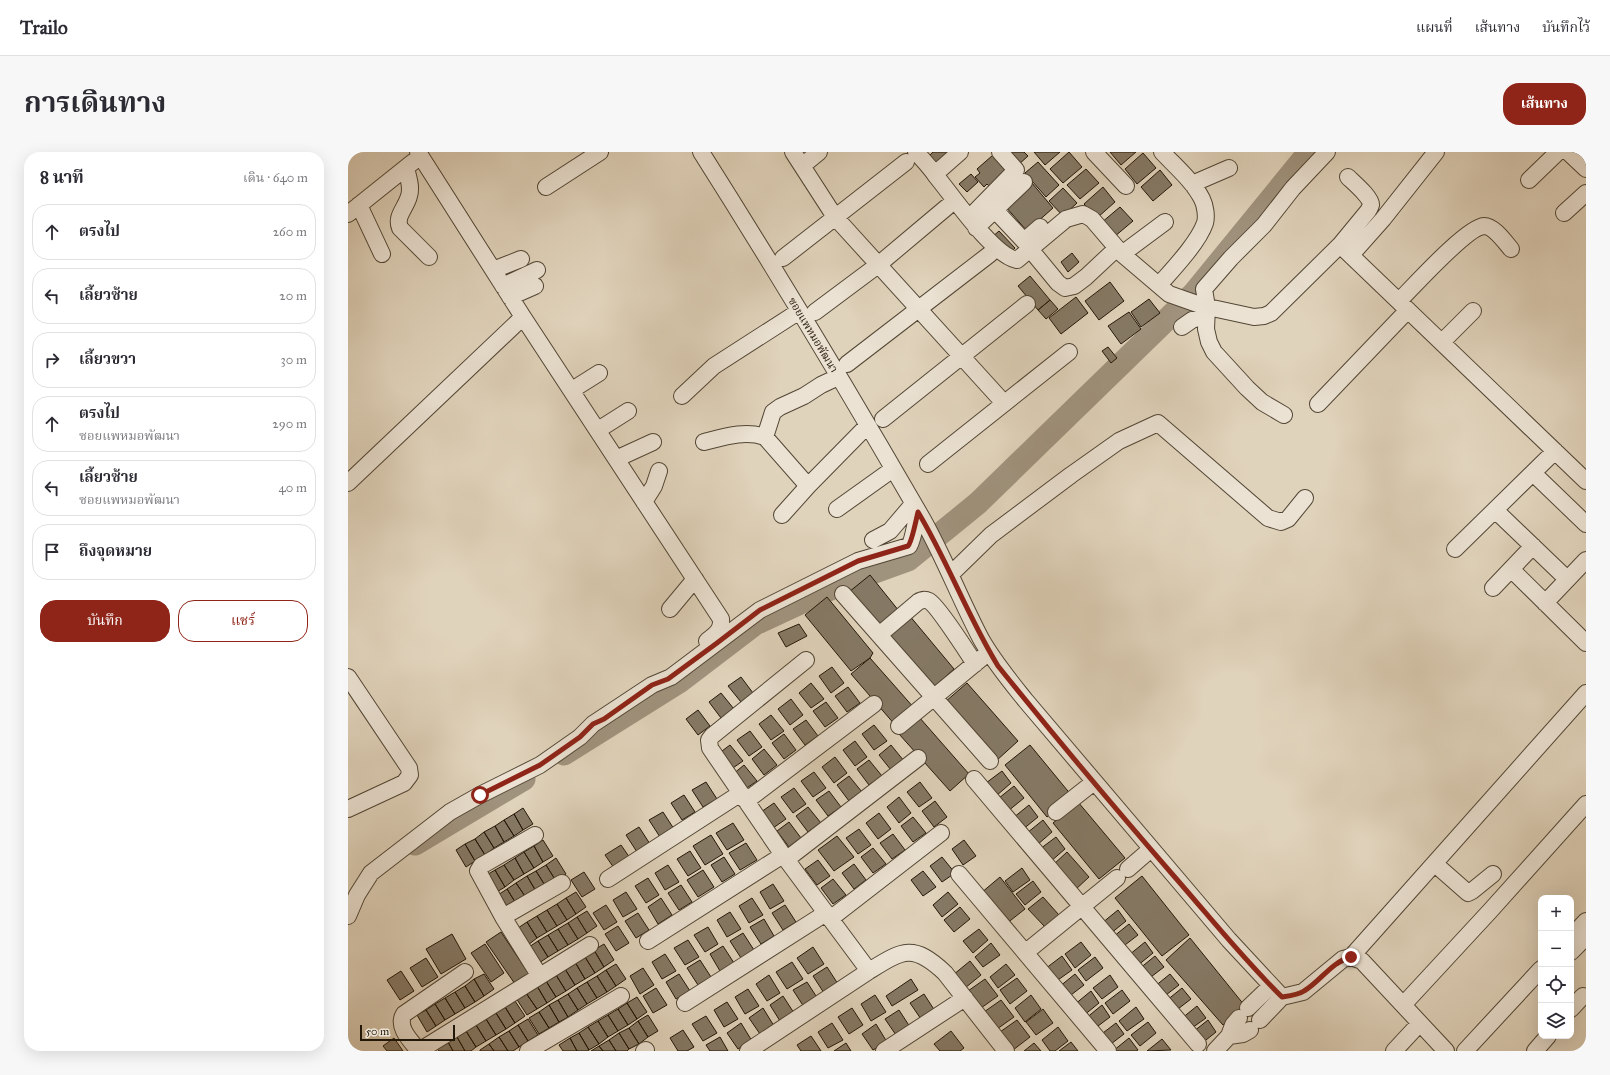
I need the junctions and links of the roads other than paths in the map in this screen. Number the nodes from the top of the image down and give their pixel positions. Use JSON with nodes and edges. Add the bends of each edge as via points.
{"nodes":[{"id":1,"x":600,"y":152,"type":"edge"},
{"id":2,"x":793,"y":152,"type":"edge"},
{"id":3,"x":819,"y":152,"type":"edge"},
{"id":4,"x":960,"y":152,"type":"edge"},
{"id":5,"x":1000,"y":152,"type":"edge"},
{"id":6,"x":1094,"y":152,"type":"edge"},
{"id":7,"x":1162,"y":152,"type":"edge"},
{"id":8,"x":1327,"y":152,"type":"edge"},
{"id":9,"x":1436,"y":152,"type":"edge"},
{"id":10,"x":1558,"y":152,"type":"edge"},
{"id":11,"x":1568,"y":152,"type":"edge"},
{"id":12,"x":703,"y":153,"type":"edge"},
{"id":13,"x":420,"y":154,"type":"edge"},
{"id":14,"x":914,"y":155,"type":"edge"},
{"id":15,"x":802,"y":166,"type":"junction"},
{"id":16,"x":406,"y":168,"type":"junction"},
{"id":17,"x":1229,"y":168,"type":"dead end"},
{"id":18,"x":1586,"y":169,"type":"edge"},
{"id":19,"x":935,"y":174,"type":"junction"},
{"id":20,"x":1348,"y":177,"type":"dead end"},
{"id":21,"x":1529,"y":180,"type":"dead end"},
{"id":22,"x":1024,"y":182,"type":"dead end"},
{"id":23,"x":1192,"y":184,"type":"junction"},
{"id":24,"x":1126,"y":186,"type":"dead end"},
{"id":25,"x":546,"y":187,"type":"dead end"},
{"id":26,"x":1586,"y":193,"type":"edge"},
{"id":27,"x":947,"y":207,"type":"dead end"},
{"id":28,"x":353,"y":210,"type":"edge"},
{"id":29,"x":995,"y":210,"type":"junction"},
{"id":30,"x":1564,"y":213,"type":"dead end"},
{"id":31,"x":1053,"y":215,"type":"dead end"},
{"id":32,"x":834,"y":218,"type":"junction"},
{"id":33,"x":1165,"y":222,"type":"dead end"},
{"id":34,"x":972,"y":223,"type":"junction"},
{"id":35,"x":1030,"y":249,"type":"junction"},
{"id":36,"x":1511,"y":249,"type":"dead end"},
{"id":37,"x":1346,"y":250,"type":"junction"},
{"id":38,"x":1119,"y":251,"type":"junction"},
{"id":39,"x":382,"y":254,"type":"dead end"},
{"id":40,"x":990,"y":254,"type":"dead end"},
{"id":41,"x":428,"y":257,"type":"dead end"},
{"id":42,"x":783,"y":258,"type":"dead end"},
{"id":43,"x":521,"y":259,"type":"dead end"},
{"id":44,"x":878,"y":265,"type":"junction"},
{"id":45,"x":493,"y":270,"type":"junction"},
{"id":46,"x":538,"y":270,"type":"dead end"},
{"id":47,"x":535,"y":286,"type":"dead end"},
{"id":48,"x":1164,"y":290,"type":"junction"},
{"id":49,"x":507,"y":292,"type":"junction"},
{"id":50,"x":1028,"y":304,"type":"dead end"},
{"id":51,"x":1403,"y":305,"type":"junction"},
{"id":52,"x":918,"y":309,"type":"junction"},
{"id":53,"x":1205,"y":309,"type":"junction"},
{"id":54,"x":1473,"y":311,"type":"dead end"},
{"id":55,"x":798,"y":312,"type":"junction"},
{"id":56,"x":815,"y":312,"type":"dead end"},
{"id":57,"x":523,"y":317,"type":"junction"},
{"id":58,"x":1182,"y":327,"type":"dead end"},
{"id":59,"x":1442,"y":342,"type":"junction"},
{"id":60,"x":1069,"y":352,"type":"dead end"},
{"id":61,"x":961,"y":356,"type":"junction"},
{"id":62,"x":847,"y":364,"type":"dead end"},
{"id":63,"x":599,"y":373,"type":"dead end"},
{"id":64,"x":838,"y":377,"type":"junction"},
{"id":65,"x":572,"y":390,"type":"junction"},
{"id":66,"x":682,"y":396,"type":"dead end"},
{"id":67,"x":1004,"y":403,"type":"junction"},
{"id":68,"x":1318,"y":404,"type":"dead end"},
{"id":69,"x":628,"y":411,"type":"dead end"},
{"id":70,"x":1284,"y":415,"type":"dead end"},
{"id":71,"x":882,"y":418,"type":"dead end"},
{"id":72,"x":868,"y":426,"type":"junction"},
{"id":73,"x":598,"y":430,"type":"junction"},
{"id":74,"x":765,"y":437,"type":"junction"},
{"id":75,"x":653,"y":442,"type":"dead end"},
{"id":76,"x":704,"y":442,"type":"dead end"},
{"id":77,"x":1555,"y":451,"type":"junction"},
{"id":78,"x":616,"y":459,"type":"junction"},
{"id":79,"x":928,"y":464,"type":"dead end"},
{"id":80,"x":893,"y":469,"type":"junction"},
{"id":81,"x":659,"y":470,"type":"dead end"},
{"id":82,"x":1533,"y":473,"type":"junction"},
{"id":83,"x":1583,"y":473,"type":"edge"},
{"id":84,"x":348,"y":483,"type":"edge"},
{"id":85,"x":808,"y":486,"type":"junction"},
{"id":86,"x":1305,"y":498,"type":"dead end"},
{"id":87,"x":644,"y":502,"type":"junction"},
{"id":88,"x":837,"y":509,"type":"dead end"},
{"id":89,"x":1495,"y":510,"type":"junction"},
{"id":90,"x":918,"y":512,"type":"junction"},
{"id":91,"x":782,"y":515,"type":"dead end"},
{"id":92,"x":1586,"y":524,"type":"edge"},
{"id":93,"x":873,"y":540,"type":"dead end"},
{"id":94,"x":1533,"y":546,"type":"junction"},
{"id":95,"x":1455,"y":549,"type":"dead end"},
{"id":96,"x":1586,"y":560,"type":"edge"},
{"id":97,"x":1511,"y":569,"type":"junction"},
{"id":98,"x":951,"y":574,"type":"junction"},
{"id":99,"x":695,"y":579,"type":"junction"},
{"id":100,"x":1567,"y":579,"type":"junction"},
{"id":101,"x":1493,"y":588,"type":"dead end"},
{"id":102,"x":843,"y":594,"type":"dead end"},
{"id":103,"x":1545,"y":603,"type":"junction"},
{"id":104,"x":670,"y":609,"type":"dead end"},
{"id":105,"x":879,"y":635,"type":"junction"},
{"id":106,"x":1585,"y":640,"type":"edge"},
{"id":107,"x":989,"y":652,"type":"junction"},
{"id":108,"x":806,"y":660,"type":"dead end"},
{"id":109,"x":975,"y":664,"type":"junction"},
{"id":110,"x":348,"y":677,"type":"edge"},
{"id":111,"x":1586,"y":693,"type":"edge"},
{"id":112,"x":934,"y":696,"type":"junction"},
{"id":113,"x":626,"y":703,"type":"junction"},
{"id":114,"x":874,"y":704,"type":"dead end"},
{"id":115,"x":899,"y":726,"type":"dead end"},
{"id":116,"x":918,"y":758,"type":"dead end"},
{"id":117,"x":990,"y":761,"type":"dead end"},
{"id":118,"x":974,"y":779,"type":"dead end"},
{"id":119,"x":1094,"y":782,"type":"junction"},
{"id":120,"x":743,"y":797,"type":"junction"},
{"id":121,"x":1586,"y":804,"type":"edge"},
{"id":122,"x":348,"y":809,"type":"edge"},
{"id":123,"x":1056,"y":812,"type":"dead end"},
{"id":124,"x":941,"y":833,"type":"dead end"},
{"id":125,"x":535,"y":835,"type":"dead end"},
{"id":126,"x":1151,"y":849,"type":"junction"},
{"id":127,"x":785,"y":857,"type":"junction"},
{"id":128,"x":1435,"y":864,"type":"junction"},
{"id":129,"x":959,"y":874,"type":"dead end"},
{"id":130,"x":1493,"y":874,"type":"dead end"},
{"id":131,"x":608,"y":879,"type":"dead end"},
{"id":132,"x":562,"y":883,"type":"dead end"},
{"id":133,"x":1082,"y":905,"type":"junction"},
{"id":134,"x":348,"y":916,"type":"edge"},
{"id":135,"x":828,"y":916,"type":"junction"},
{"id":136,"x":503,"y":917,"type":"junction"},
{"id":137,"x":1586,"y":921,"type":"edge"},
{"id":138,"x":1574,"y":934,"type":"edge"},
{"id":139,"x":1586,"y":937,"type":"edge"},
{"id":140,"x":648,"y":941,"type":"dead end"},
{"id":141,"x":590,"y":945,"type":"dead end"},
{"id":142,"x":1574,"y":949,"type":"edge"},
{"id":143,"x":1026,"y":952,"type":"junction"},
{"id":144,"x":1351,"y":957,"type":"junction"},
{"id":145,"x":869,"y":971,"type":"junction"},
{"id":146,"x":466,"y":972,"type":"dead end"},
{"id":147,"x":1538,"y":972,"type":"edge"},
{"id":148,"x":539,"y":976,"type":"junction"},
{"id":149,"x":1538,"y":987,"type":"edge"},
{"id":150,"x":1277,"y":991,"type":"junction"},
{"id":151,"x":622,"y":996,"type":"dead end"},
{"id":152,"x":1583,"y":996,"type":"dead end"},
{"id":153,"x":965,"y":998,"type":"junction"},
{"id":154,"x":685,"y":1003,"type":"dead end"},
{"id":155,"x":1403,"y":1005,"type":"junction"},
{"id":156,"x":1574,"y":1006,"type":"edge"},
{"id":157,"x":1420,"y":1024,"type":"junction"},
{"id":158,"x":1229,"y":1036,"type":"junction"},
{"id":159,"x":1545,"y":1039,"type":"edge"},
{"id":160,"x":1198,"y":1044,"type":"dead end"},
{"id":161,"x":545,"y":1047,"type":"edge"},
{"id":162,"x":419,"y":1051,"type":"edge"},
{"id":163,"x":528,"y":1051,"type":"edge"},
{"id":164,"x":748,"y":1051,"type":"edge"},
{"id":165,"x":884,"y":1051,"type":"edge"},
{"id":166,"x":1006,"y":1051,"type":"edge"},
{"id":167,"x":1108,"y":1051,"type":"edge"},
{"id":168,"x":1215,"y":1051,"type":"edge"},
{"id":169,"x":1394,"y":1051,"type":"edge"},
{"id":170,"x":1446,"y":1051,"type":"edge"},
{"id":171,"x":1466,"y":1051,"type":"edge"},
{"id":172,"x":1476,"y":1051,"type":"edge"},
{"id":173,"x":1535,"y":1051,"type":"edge"}],
"edges":[{"from":1,"to":25,"type":"street"},
{"from":2,"to":15,"type":"street"},
{"from":3,"to":15,"type":"street"},
{"from":4,"to":19,"type":"street"},
{"from":5,"to":34,"type":"street","via":[[1016,170]]},
{"from":6,"to":24,"type":"street"},
{"from":7,"to":23,"type":"street"},
{"from":8,"to":53,"type":"street","via":[[1205,287]]},
{"from":9,"to":37,"type":"street","via":[[1383,219]]},
{"from":10,"to":21,"type":"street"},
{"from":11,"to":18,"type":"street"},
{"from":12,"to":55,"type":"street","name":"ซอยแพหมอพัฒนา"},
{"from":13,"to":16,"type":"street"},
{"from":13,"to":45,"type":"street"},
{"from":14,"to":19,"type":"street"},
{"from":14,"to":32,"type":"street"},
{"from":15,"to":32,"type":"street"},
{"from":16,"to":28,"type":"street"},
{"from":16,"to":41,"type":"street","via":[[410,186],[409,196],[398,223]]},
{"from":17,"to":23,"type":"street"},
{"from":19,"to":34,"type":"street"},
{"from":20,"to":37,"type":"street","via":[[1368,197],[1371,206]]},
{"from":22,"to":29,"type":"street"},
{"from":23,"to":48,"type":"street","via":[[1202,199],[1205,222]]},
{"from":26,"to":30,"type":"street"},
{"from":27,"to":44,"type":"street"},
{"from":28,"to":39,"type":"street"},
{"from":29,"to":31,"type":"street","via":[[1024,241]]},
{"from":29,"to":34,"type":"street"},
{"from":32,"to":42,"type":"street"},
{"from":32,"to":44,"type":"street"},
{"from":33,"to":38,"type":"street"},
{"from":34,"to":35,"type":"street","via":[[1012,259],[1017,260]]},
{"from":35,"to":38,"type":"street","via":[[1066,219],[1083,214],[1092,219]]},
{"from":35,"to":38,"type":"street","via":[[1065,288],[1074,286]]},
{"from":36,"to":51,"type":"street","via":[[1489,227],[1475,229],[1458,242]]},
{"from":37,"to":51,"type":"street"},
{"from":37,"to":53,"type":"street","via":[[1271,313],[1264,316]]},
{"from":38,"to":48,"type":"street"},
{"from":40,"to":52,"type":"street"},
{"from":43,"to":45,"type":"street"},
{"from":44,"to":52,"type":"street"},
{"from":44,"to":56,"type":"street"},
{"from":45,"to":49,"type":"street"},
{"from":46,"to":49,"type":"street"},
{"from":47,"to":49,"type":"street"},
{"from":48,"to":53,"type":"street"},
{"from":49,"to":57,"type":"street"},
{"from":50,"to":61,"type":"street"},
{"from":51,"to":59,"type":"street"},
{"from":51,"to":68,"type":"street"},
{"from":52,"to":61,"type":"street"},
{"from":52,"to":62,"type":"street"},
{"from":53,"to":58,"type":"street"},
{"from":53,"to":70,"type":"street","via":[[1209,342],[1214,352],[1262,402]]},
{"from":54,"to":59,"type":"street"},
{"from":55,"to":64,"type":"street","name":"ซอยแพหมอพัฒนา"},
{"from":55,"to":66,"type":"street","via":[[714,366]]},
{"from":57,"to":65,"type":"street"},
{"from":57,"to":84,"type":"street"},
{"from":59,"to":77,"type":"street"},
{"from":60,"to":67,"type":"street"},
{"from":61,"to":67,"type":"street"},
{"from":61,"to":71,"type":"street"},
{"from":63,"to":65,"type":"street"},
{"from":64,"to":72,"type":"street","name":"ซอยแพหมอพัฒนา"},
{"from":64,"to":74,"type":"street","via":[[780,407],[774,412]]},
{"from":65,"to":73,"type":"street"},
{"from":67,"to":79,"type":"street"},
{"from":69,"to":73,"type":"street"},
{"from":72,"to":80,"type":"street","name":"ซอยแพหมอพัฒนา"},
{"from":72,"to":85,"type":"street"},
{"from":73,"to":78,"type":"street"},
{"from":74,"to":76,"type":"street","via":[[755,433],[738,434]]},
{"from":74,"to":85,"type":"street"},
{"from":75,"to":78,"type":"street"},
{"from":77,"to":82,"type":"street"},
{"from":77,"to":83,"type":"street"},
{"from":78,"to":87,"type":"street"},
{"from":80,"to":88,"type":"street"},
{"from":80,"to":90,"type":"street","name":"ซอยแพหมอพัฒนา"},
{"from":81,"to":87,"type":"street","via":[[654,486]]},
{"from":82,"to":89,"type":"street"},
{"from":82,"to":92,"type":"street"},
{"from":85,"to":91,"type":"street"},
{"from":86,"to":98,"type":"street","via":[[1288,519],[1281,522],[1268,518],[1158,423],[1119,441],[1071,475],[991,535]]},
{"from":87,"to":99,"type":"street"},
{"from":89,"to":94,"type":"street"},
{"from":89,"to":95,"type":"street"},
{"from":90,"to":93,"type":"street"},
{"from":90,"to":98,"type":"street","name":"ซอยแพหมอพัฒนา"},
{"from":90,"to":113,"type":"street","via":[[912,540],[908,546],[858,561],[760,610],[668,679],[652,685]]},
{"from":94,"to":97,"type":"street"},
{"from":94,"to":100,"type":"street"},
{"from":96,"to":100,"type":"street"},
{"from":97,"to":101,"type":"street"},
{"from":97,"to":103,"type":"street"},
{"from":98,"to":107,"type":"street"},
{"from":99,"to":104,"type":"street"},
{"from":99,"to":113,"type":"street","via":[[721,619],[720,631],[629,694],[625,699]]},
{"from":100,"to":103,"type":"street"},
{"from":102,"to":105,"type":"street"},
{"from":103,"to":106,"type":"street"},
{"from":105,"to":109,"type":"street","via":[[918,602],[927,600],[936,608]]},
{"from":105,"to":112,"type":"street"},
{"from":107,"to":109,"type":"street"},
{"from":107,"to":119,"type":"street"},
{"from":108,"to":120,"type":"street","via":[[709,740],[710,748]]},
{"from":109,"to":112,"type":"street"},
{"from":110,"to":122,"type":"street","via":[[409,768],[410,775],[404,783]]},
{"from":111,"to":128,"type":"street"},
{"from":112,"to":115,"type":"street"},
{"from":112,"to":117,"type":"street"},
{"from":113,"to":134,"type":"street","via":[[593,724],[580,737],[540,765],[450,812],[374,871],[366,880]]},
{"from":114,"to":120,"type":"street"},
{"from":116,"to":127,"type":"street"},
{"from":118,"to":133,"type":"street"},
{"from":119,"to":123,"type":"street"},
{"from":119,"to":126,"type":"street"},
{"from":120,"to":127,"type":"street"},
{"from":120,"to":131,"type":"street"},
{"from":121,"to":155,"type":"street"},
{"from":124,"to":135,"type":"street"},
{"from":125,"to":136,"type":"street","via":[[481,866],[478,871]]},
{"from":126,"to":133,"type":"street"},
{"from":126,"to":150,"type":"street","via":[[1229,940]]},
{"from":127,"to":135,"type":"street"},
{"from":127,"to":140,"type":"street"},
{"from":128,"to":130,"type":"street","via":[[1468,893]]},
{"from":128,"to":144,"type":"street"},
{"from":129,"to":143,"type":"street"},
{"from":132,"to":136,"type":"street"},
{"from":133,"to":143,"type":"street"},
{"from":133,"to":160,"type":"street"},
{"from":135,"to":145,"type":"street"},
{"from":135,"to":154,"type":"street"},
{"from":136,"to":148,"type":"street"},
{"from":137,"to":138,"type":"street"},
{"from":139,"to":142,"type":"street"},
{"from":141,"to":148,"type":"street"},
{"from":143,"to":167,"type":"street"},
{"from":144,"to":150,"type":"street","via":[[1343,959],[1303,992]]},
{"from":144,"to":155,"type":"street","via":[[1367,965]]},
{"from":145,"to":153,"type":"street","via":[[903,952],[913,952],[934,962]]},
{"from":145,"to":164,"type":"street"},
{"from":146,"to":162,"type":"street","via":[[404,1014],[401,1024]]},
{"from":147,"to":171,"type":"street"},
{"from":148,"to":162,"type":"street"},
{"from":149,"to":172,"type":"street"},
{"from":150,"to":158,"type":"street","via":[[1243,1013],[1233,1025]]},
{"from":150,"to":158,"type":"street","via":[[1255,1025],[1243,1034]]},
{"from":151,"to":161,"type":"street"},
{"from":152,"to":156,"type":"street"},
{"from":153,"to":165,"type":"street"},
{"from":153,"to":166,"type":"street"},
{"from":155,"to":157,"type":"street"},
{"from":157,"to":169,"type":"street"},
{"from":157,"to":170,"type":"street"},
{"from":158,"to":168,"type":"street"},
{"from":159,"to":173,"type":"street"},
{"from":161,"to":163,"type":"street"}]}
